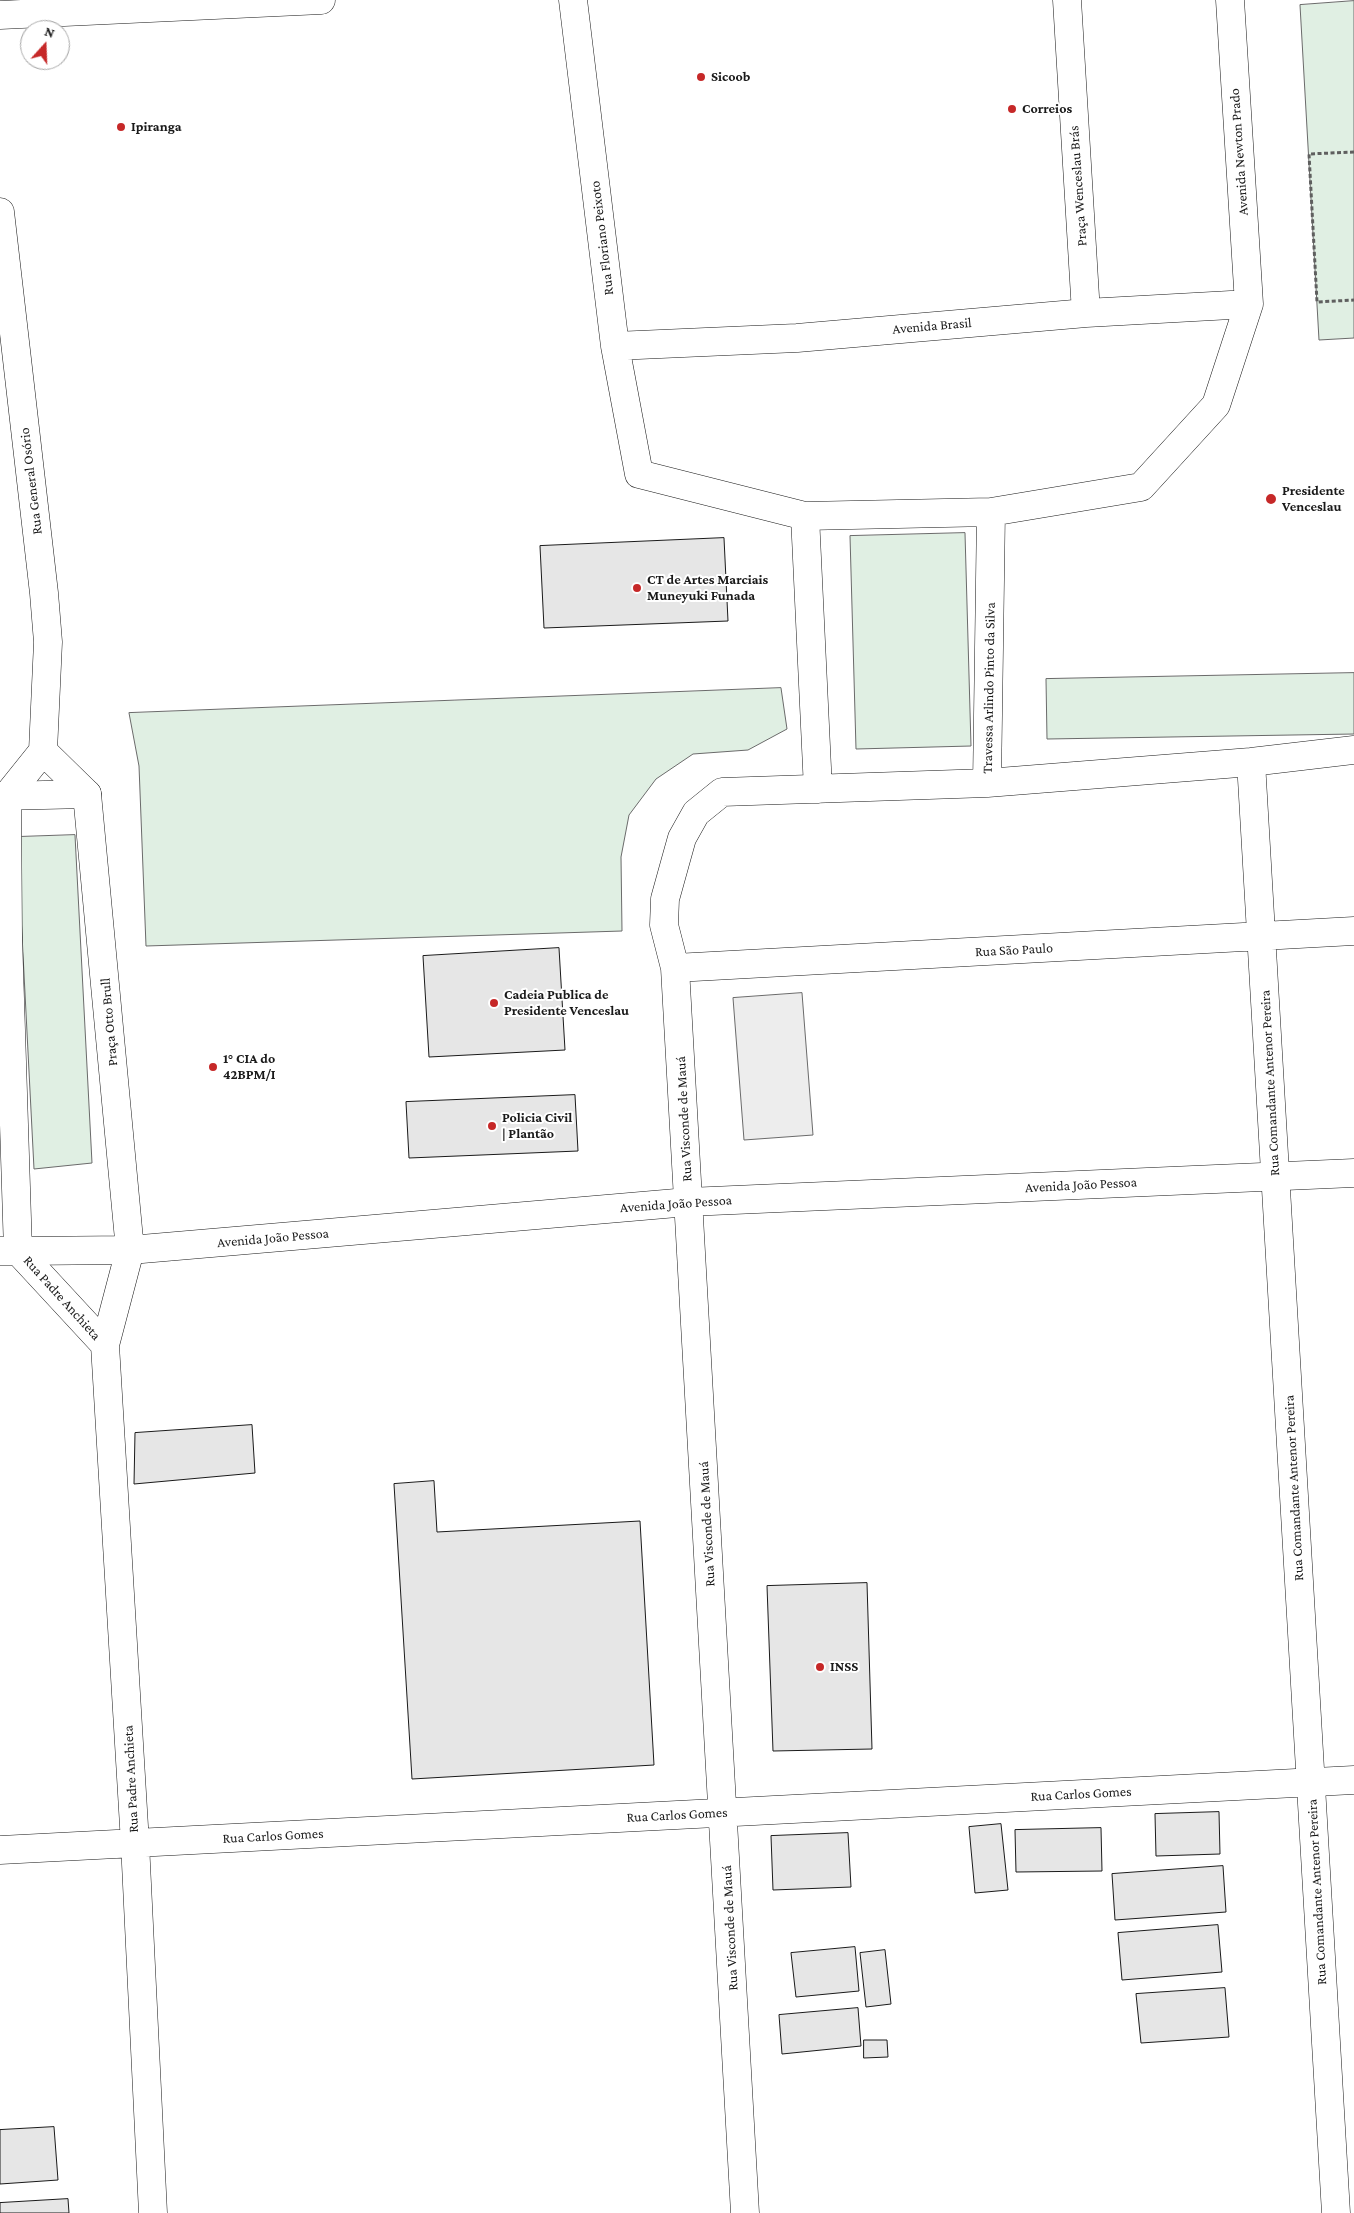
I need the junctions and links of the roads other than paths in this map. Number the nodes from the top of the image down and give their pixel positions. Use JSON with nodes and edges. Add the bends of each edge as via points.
{"nodes":[{"id":1,"x":321,"y":0,"type":"edge"},
{"id":2,"x":573,"y":0,"type":"edge"},
{"id":3,"x":1066,"y":0,"type":"edge"},
{"id":4,"x":1230,"y":0,"type":"edge"},
{"id":5,"x":0,"y":15,"type":"edge"},
{"id":6,"x":0,"y":212,"type":"edge"},
{"id":7,"x":1249,"y":304,"type":"junction"},
{"id":8,"x":1086,"y":313,"type":"junction"},
{"id":9,"x":615,"y":346,"type":"junction"},
{"id":10,"x":991,"y":512,"type":"junction"},
{"id":11,"x":805,"y":516,"type":"junction"},
{"id":12,"x":1354,"y":750,"type":"edge"},
{"id":13,"x":43,"y":751,"type":"junction"},
{"id":14,"x":1251,"y":762,"type":"junction"},
{"id":15,"x":988,"y":783,"type":"junction"},
{"id":16,"x":818,"y":789,"type":"junction"},
{"id":17,"x":87,"y":794,"type":"junction"},
{"id":18,"x":4,"y":796,"type":"edge"},
{"id":19,"x":682,"y":838,"type":"joint"},
{"id":20,"x":4,"y":929,"type":"edge"},
{"id":21,"x":1354,"y":931,"type":"edge"},
{"id":22,"x":1262,"y":936,"type":"junction"},
{"id":23,"x":675,"y":968,"type":"junction"},
{"id":24,"x":1354,"y":1173,"type":"edge"},
{"id":25,"x":1276,"y":1176,"type":"junction"},
{"id":26,"x":688,"y":1202,"type":"junction"},
{"id":27,"x":130,"y":1250,"type":"junction"},
{"id":28,"x":9,"y":1251,"type":"edge"},
{"id":29,"x":105,"y":1345,"type":"junction"},
{"id":30,"x":1354,"y":1780,"type":"edge"},
{"id":31,"x":1311,"y":1782,"type":"junction"},
{"id":32,"x":723,"y":1813,"type":"junction"},
{"id":33,"x":134,"y":1843,"type":"junction"},
{"id":34,"x":0,"y":1850,"type":"edge"},
{"id":35,"x":153,"y":2213,"type":"edge"},
{"id":36,"x":745,"y":2213,"type":"edge"},
{"id":37,"x":1336,"y":2213,"type":"edge"}],
"edges":[{"from":1,"to":5,"type":"street"},
{"from":2,"to":9,"type":"street","name":"Rua Floriano Peixoto"},
{"from":3,"to":8,"type":"street","name":"Praça Wenceslau Brás"},
{"from":4,"to":7,"type":"street","name":"Avenida Newton Prado"},
{"from":6,"to":13,"type":"street","name":"Rua General Osório","via":[[47,622]]},
{"from":7,"to":8,"type":"street","name":"Avenida Brasil"},
{"from":7,"to":10,"type":"street","via":[[1216,405],[1141,487]]},
{"from":8,"to":9,"type":"street","name":"Avenida Brasil","via":[[797,338]]},
{"from":9,"to":11,"type":"street","name":"Rua Floriano Peixoto","via":[[639,474]]},
{"from":10,"to":11,"type":"street"},
{"from":10,"to":15,"type":"street","name":"Travessa Arlindo Pinto da Silva"},
{"from":11,"to":16,"type":"street"},
{"from":12,"to":14,"type":"street"},
{"from":13,"to":17,"type":"street"},
{"from":13,"to":18,"type":"street"},
{"from":14,"to":15,"type":"street"},
{"from":14,"to":22,"type":"street","name":"Rua Comandante Antenor Pereira"},
{"from":15,"to":16,"type":"street","name":"Travessa Arlindo Pinto da Silva"},
{"from":16,"to":19,"type":"street","name":"Travessa Arlindo Pinto da Silva","via":[[722,792],[696,813]]},
{"from":17,"to":18,"type":"street"},
{"from":17,"to":27,"type":"street","name":"Praça Otto Brull"},
{"from":18,"to":20,"type":"street"},
{"from":19,"to":23,"type":"street","name":"Rua Visconde de Mauá","via":[[665,899],[664,925]]},
{"from":20,"to":28,"type":"street"},
{"from":21,"to":22,"type":"street","name":"Rua São Paulo"},
{"from":22,"to":23,"type":"street","name":"Rua São Paulo"},
{"from":22,"to":25,"type":"street","name":"Rua Comandante Antenor Pereira"},
{"from":23,"to":26,"type":"street","name":"Rua Visconde de Mauá"},
{"from":24,"to":25,"type":"street","name":"Avenida João Pessoa"},
{"from":25,"to":26,"type":"street","name":"Avenida João Pessoa"},
{"from":25,"to":31,"type":"street","name":"Rua Comandante Antenor Pereira"},
{"from":26,"to":27,"type":"street","name":"Avenida João Pessoa"},
{"from":26,"to":32,"type":"street","name":"Rua Visconde de Mauá"},
{"from":27,"to":28,"type":"street","name":"Avenida João Pessoa"},
{"from":27,"to":29,"type":"street","name":"Rua Padre Anchieta"},
{"from":28,"to":29,"type":"street","name":"Rua Padre Anchieta"},
{"from":29,"to":33,"type":"street","name":"Rua Padre Anchieta"},
{"from":30,"to":31,"type":"street","name":"Rua Carlos Gomes"},
{"from":31,"to":32,"type":"street","name":"Rua Carlos Gomes"},
{"from":31,"to":37,"type":"street","name":"Rua Comandante Antenor Pereira"},
{"from":32,"to":33,"type":"street","name":"Rua Carlos Gomes"},
{"from":32,"to":36,"type":"street","name":"Rua Visconde de Mauá"},
{"from":33,"to":34,"type":"street","name":"Rua Carlos Gomes"},
{"from":33,"to":35,"type":"street","name":"Rua Padre Anchieta"}]}
